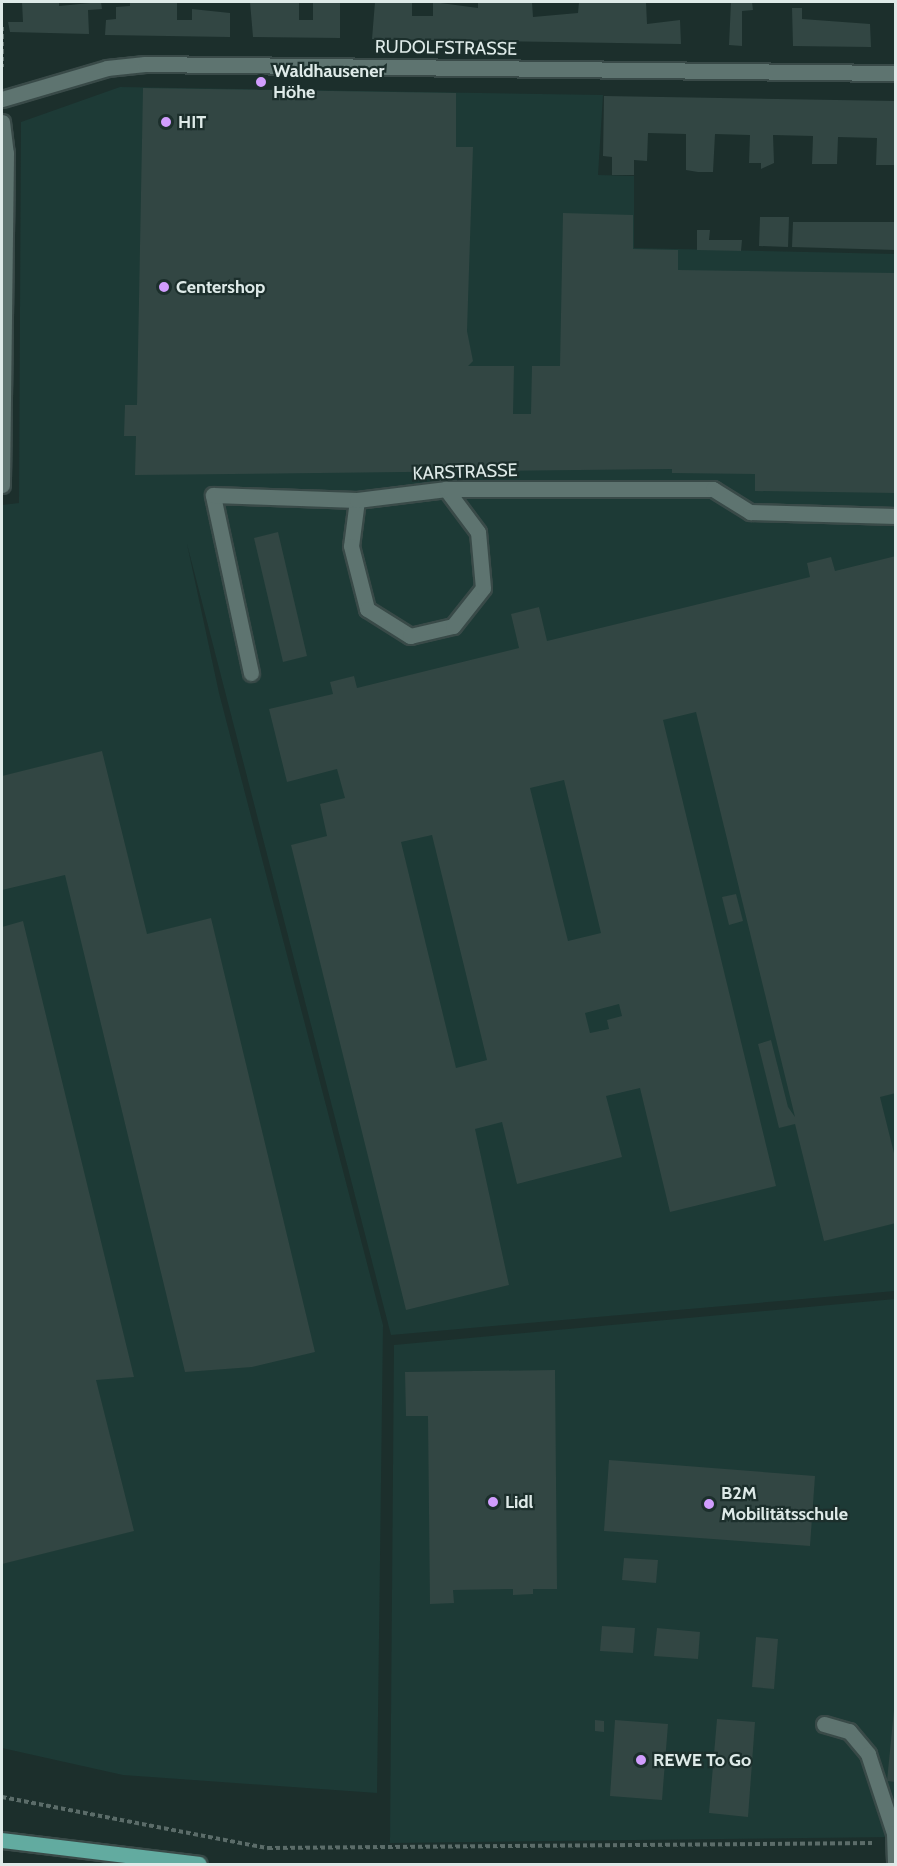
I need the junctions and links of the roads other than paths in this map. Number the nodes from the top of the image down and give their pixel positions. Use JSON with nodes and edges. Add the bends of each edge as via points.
{"nodes":[{"id":1,"x":896,"y":73,"type":"edge"},
{"id":2,"x":2,"y":99,"type":"edge"},
{"id":3,"x":2,"y":122,"type":"edge"},
{"id":4,"x":2,"y":368,"type":"edge"},
{"id":5,"x":2,"y":485,"type":"edge"},
{"id":6,"x":446,"y":489,"type":"junction"},
{"id":7,"x":357,"y":500,"type":"junction"},
{"id":8,"x":896,"y":516,"type":"edge"},
{"id":9,"x":251,"y":673,"type":"dead end"},
{"id":10,"x":824,"y":1724,"type":"dead end"},
{"id":11,"x":894,"y":1833,"type":"edge"},
{"id":12,"x":2,"y":1840,"type":"edge"},
{"id":13,"x":200,"y":1864,"type":"edge"},
{"id":14,"x":895,"y":1864,"type":"edge"}],
"edges":[{"from":1,"to":2,"type":"street","name":"RUDOLFSTRASSE","via":[[145,64],[107,68]]},
{"from":3,"to":4,"type":"street","via":[[6,153]]},
{"from":4,"to":5,"type":"street"},
{"from":6,"to":7,"type":"street","name":"KARSTRASSE"},
{"from":6,"to":7,"type":"street","via":[[478,532],[483,588],[453,626],[410,636],[367,609],[351,546]]},
{"from":6,"to":8,"type":"street","name":"KARSTRASSE","via":[[713,489],[750,512]]},
{"from":7,"to":9,"type":"street","name":"KARSTRASSE","via":[[213,495]]},
{"from":10,"to":11,"type":"street","via":[[849,1731],[868,1754]]},
{"from":11,"to":14,"type":"street"},
{"from":12,"to":13,"type":"main road"}]}
